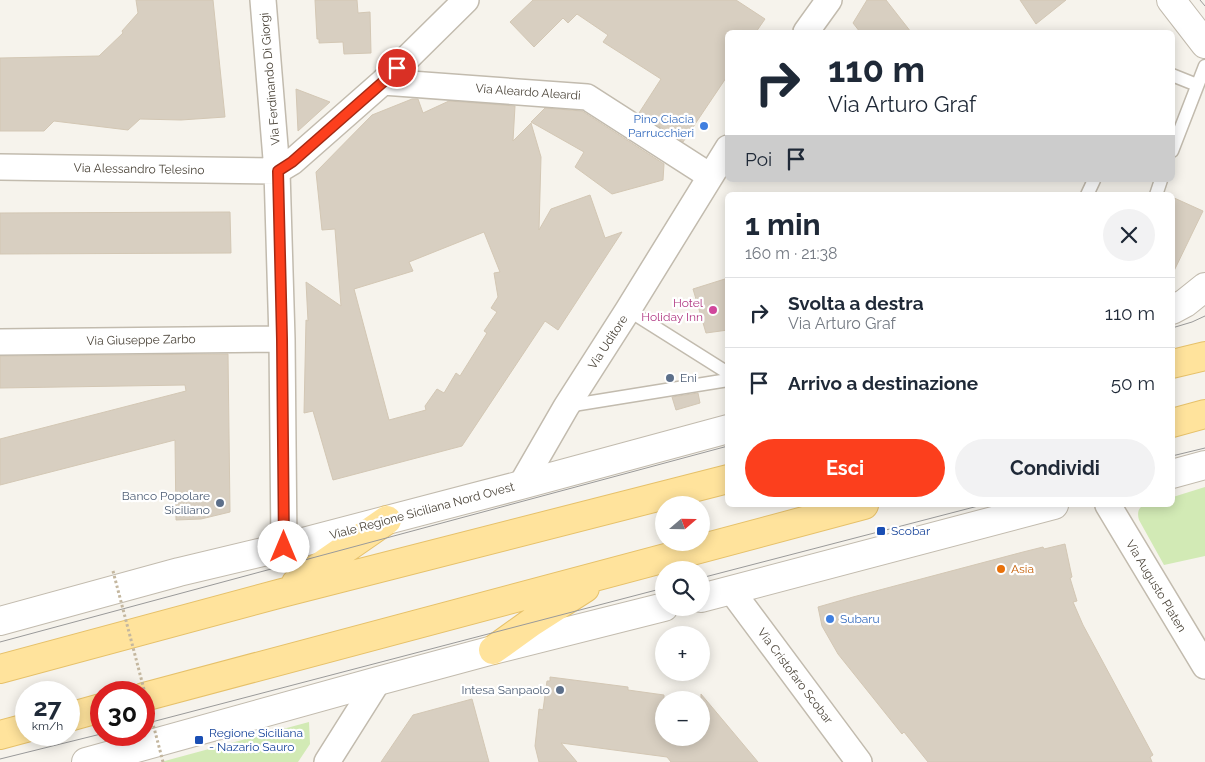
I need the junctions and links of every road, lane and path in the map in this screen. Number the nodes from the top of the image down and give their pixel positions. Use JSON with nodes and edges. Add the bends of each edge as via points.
{"nodes":[{"id":1,"x":263,"y":0,"type":"edge"},
{"id":2,"x":466,"y":0,"type":"edge"},
{"id":3,"x":829,"y":0,"type":"edge"},
{"id":4,"x":1171,"y":0,"type":"edge"},
{"id":5,"x":807,"y":30,"type":"edge"},
{"id":6,"x":1205,"y":44,"type":"edge"},
{"id":7,"x":1205,"y":66,"type":"edge"},
{"id":8,"x":1175,"y":77,"type":"edge"},
{"id":9,"x":383,"y":82,"type":"junction"},
{"id":10,"x":1197,"y":85,"type":"junction"},
{"id":11,"x":1175,"y":143,"type":"edge"},
{"id":12,"x":725,"y":153,"type":"edge"},
{"id":13,"x":0,"y":167,"type":"edge"},
{"id":14,"x":278,"y":171,"type":"junction"},
{"id":15,"x":710,"y":176,"type":"junction"},
{"id":16,"x":1205,"y":288,"type":"edge"},
{"id":17,"x":1175,"y":308,"type":"edge"},
{"id":18,"x":628,"y":310,"type":"junction"},
{"id":19,"x":282,"y":339,"type":"junction"},
{"id":20,"x":0,"y":342,"type":"edge"},
{"id":21,"x":1205,"y":356,"type":"edge"},
{"id":22,"x":1175,"y":363,"type":"edge"},
{"id":23,"x":725,"y":371,"type":"edge"},
{"id":24,"x":725,"y":380,"type":"edge"},
{"id":25,"x":566,"y":407,"type":"junction"},
{"id":26,"x":1205,"y":414,"type":"edge"},
{"id":27,"x":1175,"y":422,"type":"edge"},
{"id":28,"x":725,"y":430,"type":"edge"},
{"id":29,"x":1205,"y":466,"type":"edge"},
{"id":30,"x":1175,"y":473,"type":"edge"},
{"id":31,"x":725,"y":479,"type":"edge"},
{"id":32,"x":521,"y":485,"type":"junction"},
{"id":33,"x":857,"y":507,"type":"edge"},
{"id":34,"x":1046,"y":507,"type":"edge"},
{"id":35,"x":1109,"y":507,"type":"edge"},
{"id":36,"x":387,"y":520,"type":"junction"},
{"id":37,"x":284,"y":547,"type":"junction"},
{"id":38,"x":113,"y":571,"type":"dead end"},
{"id":39,"x":606,"y":574,"type":"junction"},
{"id":40,"x":731,"y":590,"type":"junction"},
{"id":41,"x":282,"y":593,"type":"junction"},
{"id":42,"x":710,"y":596,"type":"edge"},
{"id":43,"x":655,"y":609,"type":"edge"},
{"id":44,"x":0,"y":621,"type":"edge"},
{"id":45,"x":493,"y":650,"type":"junction"},
{"id":46,"x":1205,"y":666,"type":"edge"},
{"id":47,"x":0,"y":669,"type":"edge"},
{"id":48,"x":378,"y":681,"type":"junction"},
{"id":49,"x":155,"y":694,"type":"edge"},
{"id":50,"x":15,"y":731,"type":"edge"},
{"id":51,"x":0,"y":735,"type":"edge"},
{"id":52,"x":97,"y":760,"type":"edge"},
{"id":53,"x":163,"y":762,"type":"edge"},
{"id":54,"x":327,"y":762,"type":"edge"},
{"id":55,"x":859,"y":762,"type":"edge"}],
"edges":[{"from":1,"to":14,"type":"street","name":"Via Ferdinando Di Giorgi"},
{"from":2,"to":9,"type":"street"},
{"from":3,"to":5,"type":"street"},
{"from":4,"to":6,"type":"street"},
{"from":7,"to":10,"type":"lane"},
{"from":8,"to":10,"type":"lane"},
{"from":9,"to":14,"type":"street"},
{"from":9,"to":15,"type":"street","name":"Via Aleardo Aleardi","via":[[587,97]]},
{"from":10,"to":11,"type":"lane"},
{"from":12,"to":15,"type":"street","name":"Via Uditore"},
{"from":13,"to":14,"type":"street","name":"Via Alessandro Telesino"},
{"from":14,"to":19,"type":"street","name":"Via Ferdinando Di Giorgi"},
{"from":15,"to":18,"type":"street","name":"Via Uditore"},
{"from":16,"to":17,"type":"street"},
{"from":18,"to":23,"type":"lane"},
{"from":18,"to":25,"type":"street","name":"Via Uditore"},
{"from":19,"to":20,"type":"street","name":"Via Giuseppe Zarbo"},
{"from":19,"to":37,"type":"street","name":"Via Ferdinando Di Giorgi"},
{"from":21,"to":22,"type":"main road"},
{"from":24,"to":25,"type":"lane"},
{"from":25,"to":32,"type":"street","name":"Via Uditore"},
{"from":26,"to":27,"type":"main road"},
{"from":28,"to":32,"type":"street","name":"Viale Regione Siciliana Nord Ovest"},
{"from":29,"to":30,"type":"street"},
{"from":31,"to":41,"type":"main road"},
{"from":32,"to":36,"type":"street","name":"Viale Regione Siciliana Nord Ovest"},
{"from":33,"to":39,"type":"main road"},
{"from":34,"to":40,"type":"street"},
{"from":35,"to":46,"type":"street","name":"Via Augusto Platen"},
{"from":36,"to":37,"type":"street","name":"Viale Regione Siciliana Nord Ovest"},
{"from":36,"to":41,"type":"main road"},
{"from":37,"to":44,"type":"street","name":"Viale Regione Siciliana Nord Ovest"},
{"from":38,"to":53,"type":"path","bridge":true},
{"from":39,"to":45,"type":"main road"},
{"from":39,"to":49,"type":"main road"},
{"from":40,"to":42,"type":"street"},
{"from":40,"to":55,"type":"street","name":"Via Cristofaro Scobar"},
{"from":41,"to":47,"type":"main road"},
{"from":43,"to":45,"type":"street"},
{"from":45,"to":48,"type":"street"},
{"from":48,"to":52,"type":"street"},
{"from":48,"to":54,"type":"street"},
{"from":50,"to":51,"type":"main road"}]}
